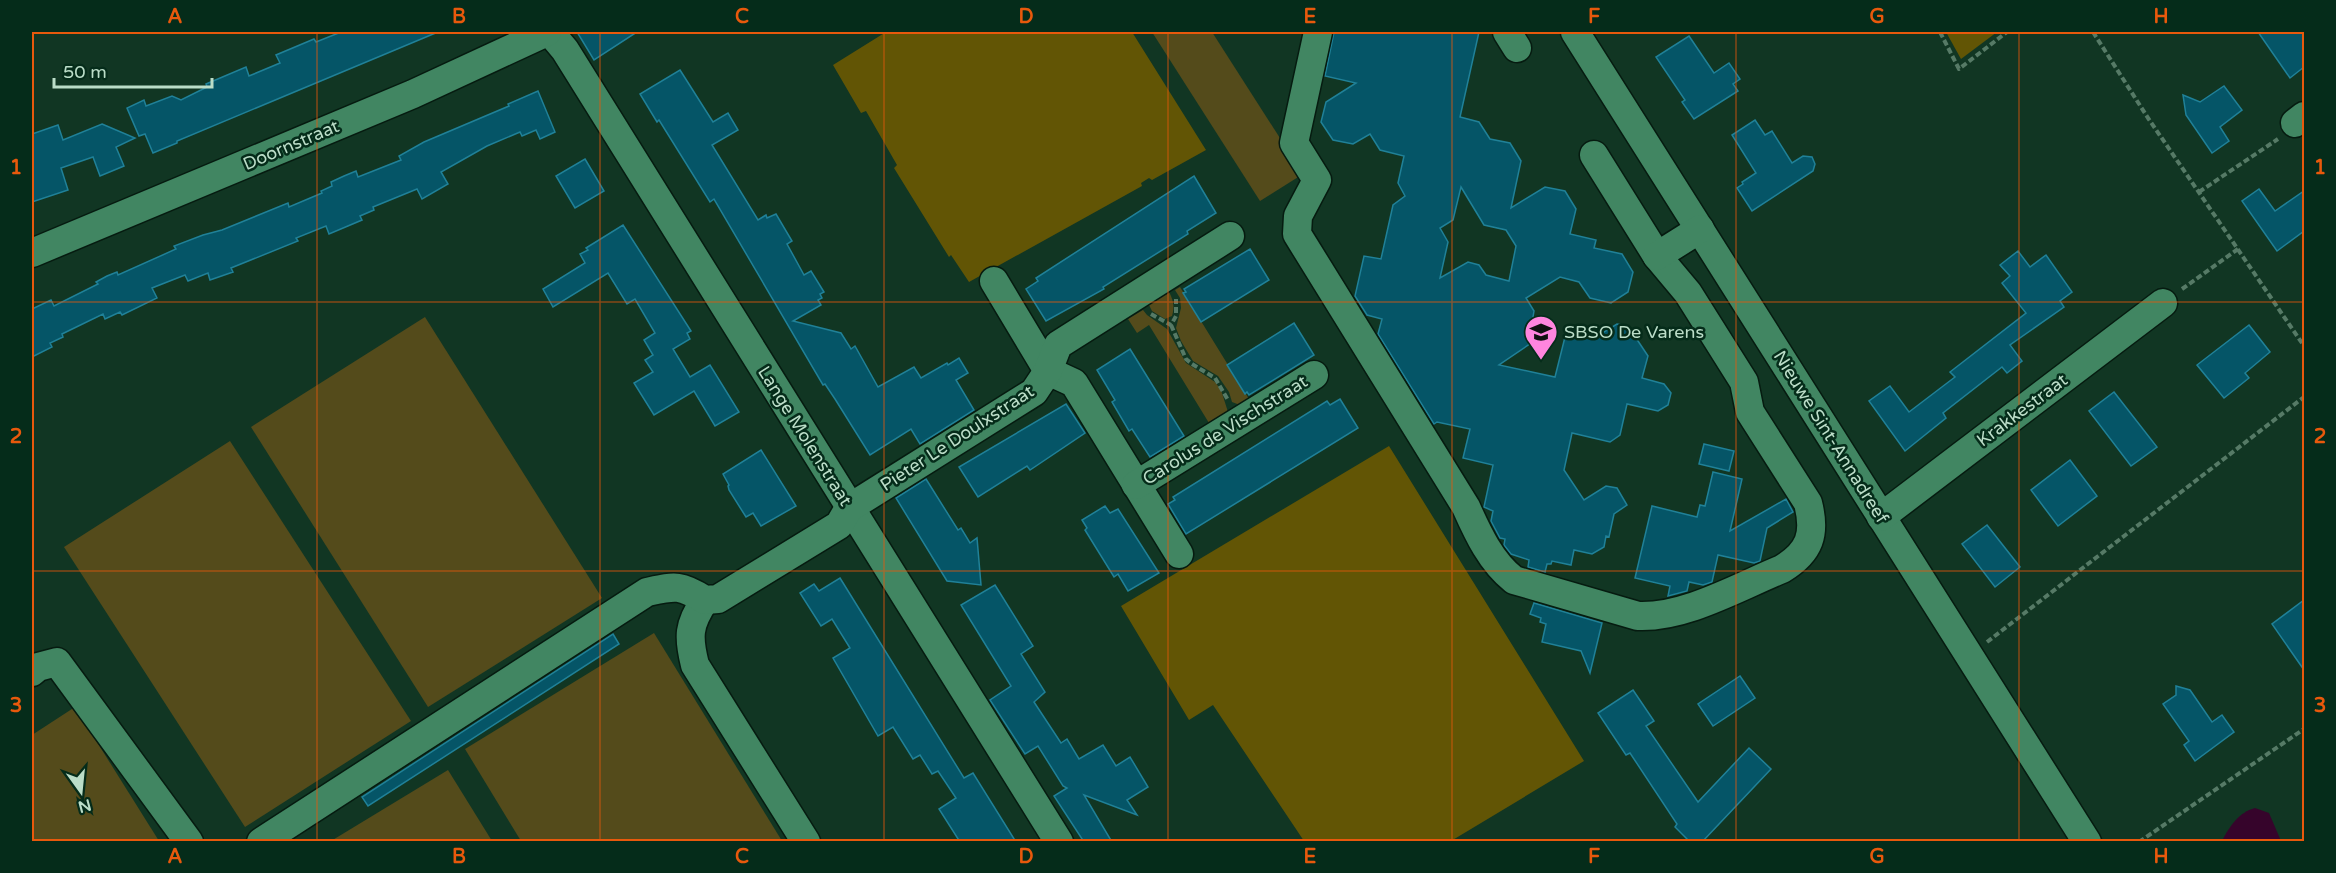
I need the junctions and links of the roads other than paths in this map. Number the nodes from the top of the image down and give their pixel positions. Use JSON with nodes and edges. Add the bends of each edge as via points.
{"nodes":[{"id":1,"x":548,"y":32,"type":"edge"},
{"id":2,"x":1318,"y":32,"type":"edge"},
{"id":3,"x":1575,"y":32,"type":"edge"},
{"id":4,"x":1594,"y":155,"type":"dead end"},
{"id":5,"x":1700,"y":229,"type":"junction"},
{"id":6,"x":1230,"y":236,"type":"dead end"},
{"id":7,"x":32,"y":253,"type":"edge"},
{"id":8,"x":1657,"y":256,"type":"junction"},
{"id":9,"x":994,"y":281,"type":"dead end"},
{"id":10,"x":2163,"y":303,"type":"road end"},
{"id":11,"x":1048,"y":371,"type":"junction"},
{"id":12,"x":1314,"y":375,"type":"dead end"},
{"id":13,"x":1136,"y":484,"type":"junction"},
{"id":14,"x":849,"y":508,"type":"junction"},
{"id":15,"x":1881,"y":517,"type":"junction"},
{"id":16,"x":1179,"y":554,"type":"dead end"},
{"id":17,"x":705,"y":600,"type":"junction"},
{"id":18,"x":32,"y":646,"type":"edge"},
{"id":19,"x":44,"y":667,"type":"edge"},
{"id":20,"x":189,"y":842,"type":"edge"},
{"id":21,"x":261,"y":842,"type":"edge"},
{"id":22,"x":807,"y":842,"type":"edge"},
{"id":23,"x":1059,"y":842,"type":"edge"},
{"id":24,"x":2087,"y":842,"type":"edge"}],
"edges":[{"from":1,"to":7,"type":"street","name":"Doornstraat","via":[[412,94]]},
{"from":1,"to":14,"type":"street","name":"Lange Molenstraat","via":[[577,71]]},
{"from":2,"to":8,"type":"street","via":[[1294,143],[1317,180],[1298,216],[1297,234],[1503,571],[1514,580],[1638,616],[1658,617],[1782,569],[1806,548],[1812,519],[1808,503],[1750,412],[1744,382],[1688,293]]},
{"from":3,"to":5,"type":"street","name":"Nieuwe Sint-Annadreef"},
{"from":4,"to":8,"type":"street"},
{"from":5,"to":8,"type":"street"},
{"from":5,"to":15,"type":"street","name":"Nieuwe Sint-Annadreef"},
{"from":6,"to":11,"type":"street","name":"Pieter Le Doulxstraat","via":[[1058,345]]},
{"from":9,"to":11,"type":"street"},
{"from":10,"to":15,"type":"street","name":"Krakkestraat"},
{"from":11,"to":13,"type":"street","name":"Carolus de Vischstraat","via":[[1074,383]]},
{"from":11,"to":14,"type":"street","name":"Pieter Le Doulxstraat","via":[[1034,392]]},
{"from":12,"to":13,"type":"street","name":"Carolus de Vischstraat"},
{"from":13,"to":16,"type":"street","name":"Carolus de Vischstraat"},
{"from":14,"to":17,"type":"street","name":"Pieter Le Doulxstraat","via":[[839,525],[718,599]]},
{"from":14,"to":23,"type":"street","name":"Lange Molenstraat"},
{"from":15,"to":24,"type":"street","name":"Nieuwe Sint-Annadreef"},
{"from":17,"to":21,"type":"street","via":[[687,589],[670,587],[647,592]]},
{"from":17,"to":22,"type":"street","via":[[690,630],[695,665]]},
{"from":18,"to":19,"type":"street"},
{"from":19,"to":20,"type":"street"}]}
